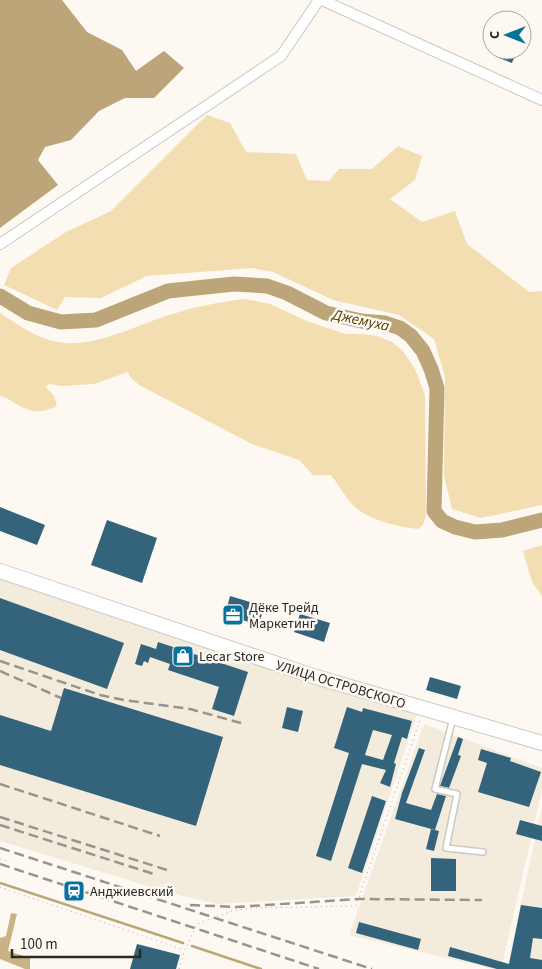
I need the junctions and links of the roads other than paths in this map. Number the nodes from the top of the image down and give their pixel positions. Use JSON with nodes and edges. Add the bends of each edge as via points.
{"nodes":[{"id":1,"x":321,"y":0,"type":"edge"},
{"id":2,"x":542,"y":100,"type":"edge"},
{"id":3,"x":0,"y":244,"type":"edge"},
{"id":4,"x":0,"y":571,"type":"edge"},
{"id":5,"x":453,"y":718,"type":"junction"},
{"id":6,"x":542,"y":743,"type":"edge"},
{"id":7,"x":483,"y":852,"type":"dead end"}],
"edges":[{"from":1,"to":2,"type":"street"},
{"from":1,"to":3,"type":"street","via":[[281,56]]},
{"from":4,"to":5,"type":"street","name":"УЛИЦА ОСТРОВСКОГО","via":[[316,677]]},
{"from":5,"to":6,"type":"street","name":"УЛИЦА ОСТРОВСКОГО"},
{"from":5,"to":7,"type":"lane","via":[[435,789],[456,794],[446,848]]}]}
